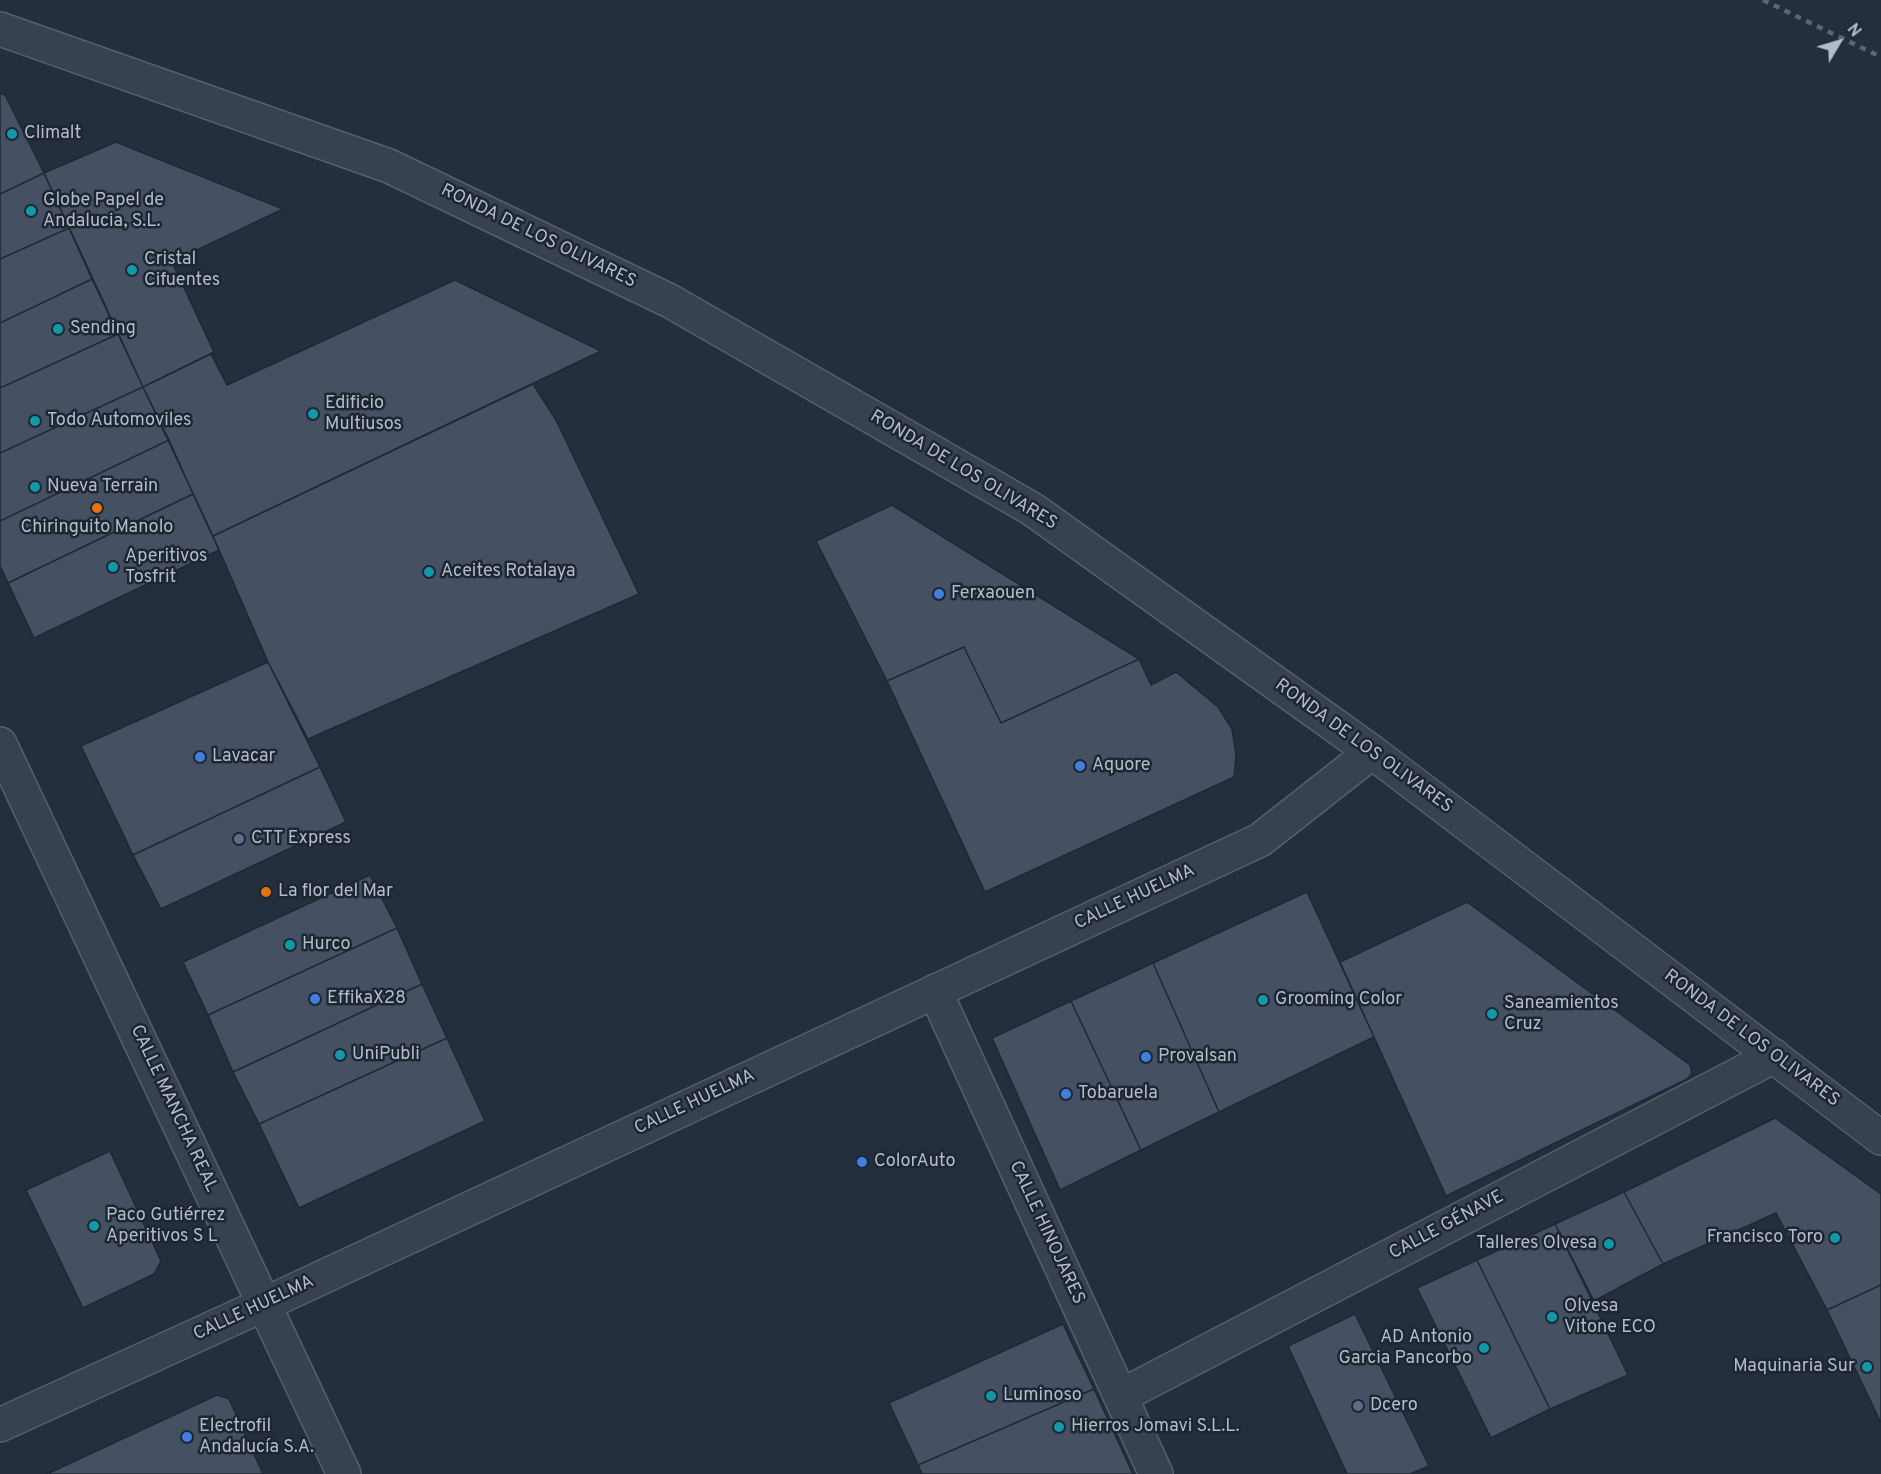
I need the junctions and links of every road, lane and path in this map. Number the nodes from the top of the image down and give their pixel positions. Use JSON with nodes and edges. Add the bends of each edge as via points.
{"nodes":[{"id":1,"x":0,"y":29,"type":"edge"},
{"id":2,"x":0,"y":744,"type":"edge"},
{"id":3,"x":1372,"y":752,"type":"junction"},
{"id":4,"x":935,"y":991,"type":"junction"},
{"id":5,"x":1774,"y":1056,"type":"junction"},
{"id":6,"x":1881,"y":1138,"type":"edge"},
{"id":7,"x":265,"y":1304,"type":"junction"},
{"id":8,"x":1121,"y":1396,"type":"junction"},
{"id":9,"x":0,"y":1425,"type":"edge"},
{"id":10,"x":344,"y":1474,"type":"edge"},
{"id":11,"x":1156,"y":1474,"type":"edge"}],
"edges":[{"from":1,"to":3,"type":"street","name":"RONDA DE LOS OLIVARES","via":[[389,166],[670,301],[1032,509]]},
{"from":2,"to":7,"type":"street","name":"CALLE MANCHA REAL"},
{"from":3,"to":4,"type":"street","name":"CALLE HUELMA","via":[[1260,840]]},
{"from":3,"to":5,"type":"street","name":"RONDA DE LOS OLIVARES"},
{"from":4,"to":7,"type":"street","name":"CALLE HUELMA"},
{"from":4,"to":8,"type":"street","name":"CALLE HINOJARES"},
{"from":5,"to":6,"type":"street","name":"RONDA DE LOS OLIVARES"},
{"from":5,"to":8,"type":"street","name":"CALLE GÉNAVE"},
{"from":7,"to":9,"type":"street","name":"CALLE HUELMA"},
{"from":7,"to":10,"type":"street","name":"CALLE MANCHA REAL"},
{"from":8,"to":11,"type":"street","name":"CALLE HINOJARES"}]}
